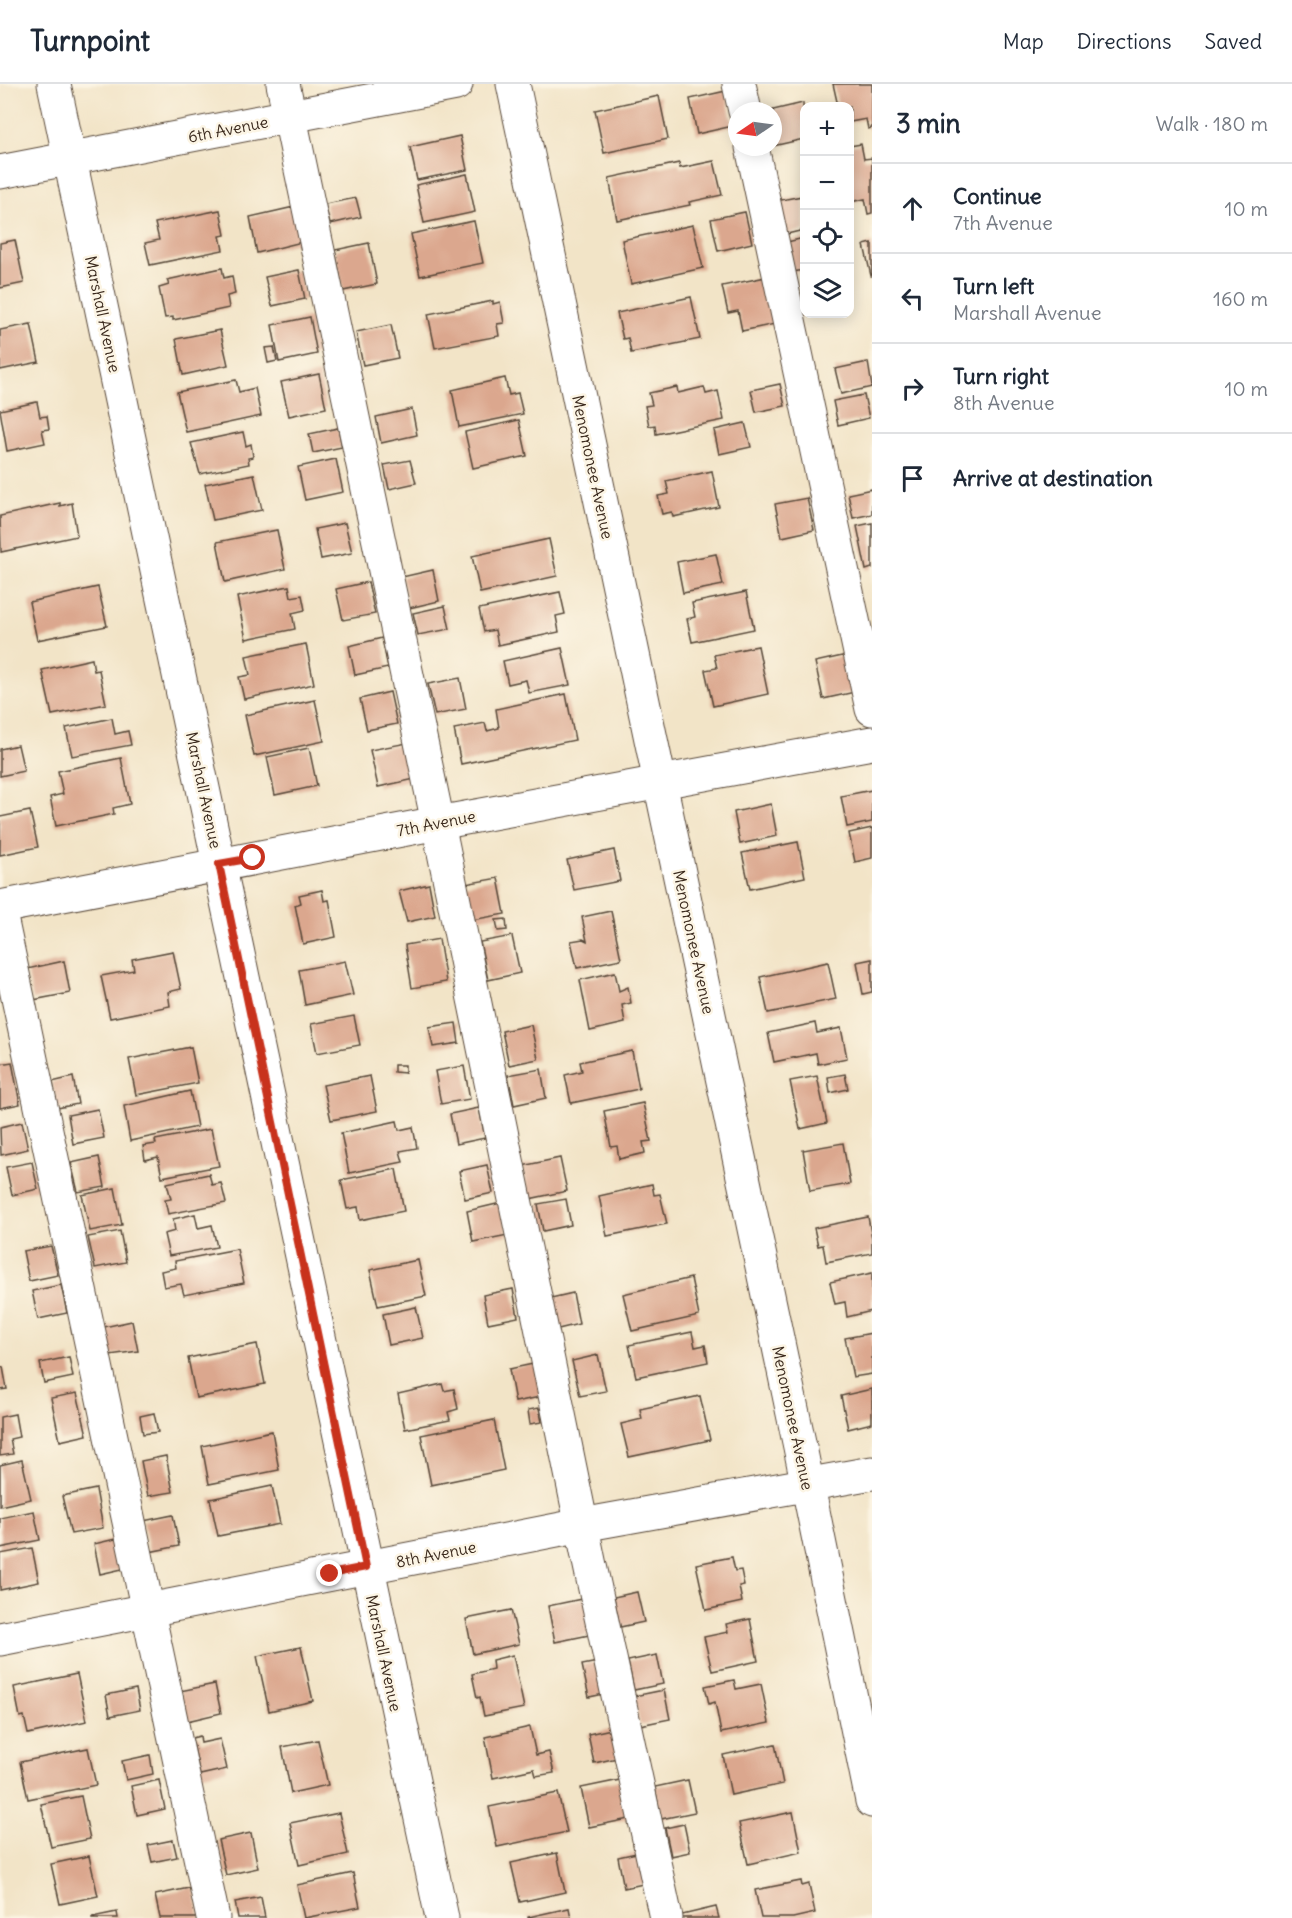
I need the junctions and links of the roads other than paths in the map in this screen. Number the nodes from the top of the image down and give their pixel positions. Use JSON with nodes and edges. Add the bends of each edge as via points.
{"nodes":[{"id":1,"x":54,"y":84,"type":"edge"},
{"id":2,"x":283,"y":84,"type":"edge"},
{"id":3,"x":456,"y":84,"type":"edge"},
{"id":4,"x":513,"y":84,"type":"edge"},
{"id":5,"x":739,"y":84,"type":"edge"},
{"id":6,"x":743,"y":102,"type":"edge"},
{"id":7,"x":289,"y":118,"type":"junction"},
{"id":8,"x":754,"y":156,"type":"edge"},
{"id":9,"x":70,"y":159,"type":"junction"},
{"id":10,"x":0,"y":172,"type":"edge"},
{"id":11,"x":872,"y":709,"type":"edge"},
{"id":12,"x":872,"y":743,"type":"edge"},
{"id":13,"x":660,"y":783,"type":"junction"},
{"id":14,"x":438,"y":823,"type":"junction"},
{"id":15,"x":219,"y":864,"type":"junction"},
{"id":16,"x":0,"y":907,"type":"edge"},
{"id":17,"x":0,"y":913,"type":"edge"},
{"id":18,"x":872,"y":1473,"type":"edge"},
{"id":19,"x":807,"y":1484,"type":"junction"},
{"id":20,"x":582,"y":1525,"type":"junction"},
{"id":21,"x":366,"y":1567,"type":"junction"},
{"id":22,"x":148,"y":1610,"type":"junction"},
{"id":23,"x":0,"y":1639,"type":"edge"},
{"id":24,"x":872,"y":1801,"type":"edge"},
{"id":25,"x":213,"y":1918,"type":"edge"},
{"id":26,"x":442,"y":1918,"type":"edge"},
{"id":27,"x":666,"y":1918,"type":"edge"}],
"edges":[{"from":1,"to":9,"type":"street","name":"Marshall Avenue"},
{"from":2,"to":7,"type":"street"},
{"from":3,"to":7,"type":"street","name":"6th Avenue"},
{"from":4,"to":13,"type":"street","name":"Menomonee Avenue"},
{"from":5,"to":6,"type":"street"},
{"from":7,"to":9,"type":"street","name":"6th Avenue"},
{"from":7,"to":14,"type":"street"},
{"from":8,"to":11,"type":"street"},
{"from":9,"to":10,"type":"street","name":"6th Avenue"},
{"from":9,"to":15,"type":"street","name":"Marshall Avenue"},
{"from":12,"to":13,"type":"street","name":"7th Avenue"},
{"from":13,"to":14,"type":"street","name":"7th Avenue"},
{"from":13,"to":19,"type":"street","name":"Menomonee Avenue"},
{"from":14,"to":15,"type":"street","name":"7th Avenue"},
{"from":14,"to":20,"type":"street"},
{"from":15,"to":16,"type":"street","name":"7th Avenue"},
{"from":15,"to":21,"type":"street","name":"Marshall Avenue"},
{"from":17,"to":22,"type":"street"},
{"from":18,"to":19,"type":"street","name":"8th Avenue"},
{"from":19,"to":20,"type":"street","name":"8th Avenue"},
{"from":19,"to":24,"type":"street","name":"Menomonee Avenue"},
{"from":20,"to":21,"type":"street","name":"8th Avenue"},
{"from":20,"to":27,"type":"street"},
{"from":21,"to":22,"type":"street","name":"8th Avenue"},
{"from":21,"to":26,"type":"street","name":"Marshall Avenue"},
{"from":22,"to":23,"type":"street","name":"8th Avenue"},
{"from":22,"to":25,"type":"street"}]}
